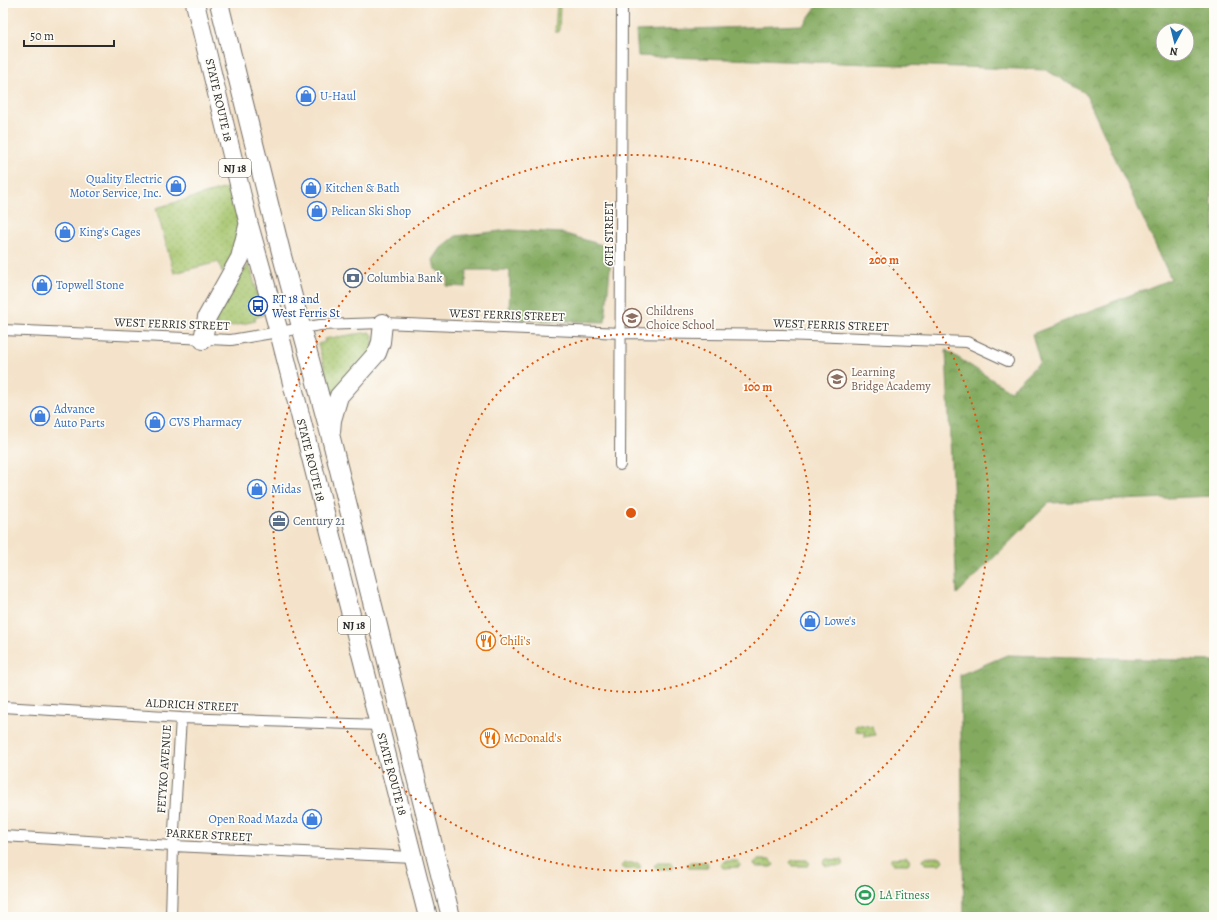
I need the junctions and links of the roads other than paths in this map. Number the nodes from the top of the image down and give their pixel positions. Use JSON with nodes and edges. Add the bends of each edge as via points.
{"nodes":[{"id":1,"x":196,"y":3,"type":"edge"},
{"id":2,"x":219,"y":3,"type":"edge"},
{"id":3,"x":622,"y":3,"type":"edge"},
{"id":4,"x":248,"y":225,"type":"junction"},
{"id":5,"x":383,"y":323,"type":"junction"},
{"id":6,"x":300,"y":328,"type":"junction"},
{"id":7,"x":3,"y":330,"type":"edge"},
{"id":8,"x":279,"y":332,"type":"junction"},
{"id":9,"x":622,"y":334,"type":"junction"},
{"id":10,"x":203,"y":340,"type":"junction"},
{"id":11,"x":1008,"y":361,"type":"dead end"},
{"id":12,"x":331,"y":438,"type":"junction"},
{"id":13,"x":620,"y":465,"type":"dead end"},
{"id":14,"x":3,"y":707,"type":"edge"},
{"id":15,"x":181,"y":718,"type":"junction"},
{"id":16,"x":379,"y":725,"type":"junction"},
{"id":17,"x":3,"y":836,"type":"edge"},
{"id":18,"x":172,"y":846,"type":"junction"},
{"id":19,"x":414,"y":857,"type":"junction"},
{"id":20,"x":171,"y":917,"type":"edge"},
{"id":21,"x":428,"y":917,"type":"edge"},
{"id":22,"x":451,"y":917,"type":"edge"}],
"edges":[{"from":1,"to":4,"type":"highway","name":"STATE ROUTE 18","number":"NJ 18"},
{"from":2,"to":6,"type":"highway","name":"STATE ROUTE 18","number":"NJ 18"},
{"from":3,"to":9,"type":"street","name":"6TH STREET"},
{"from":4,"to":8,"type":"highway","name":"STATE ROUTE 18","number":"NJ 18"},
{"from":4,"to":10,"type":"highway","via":[[240,258],[207,317]]},
{"from":5,"to":6,"type":"street","name":"WEST FERRIS STREET"},
{"from":5,"to":9,"type":"street","name":"WEST FERRIS STREET"},
{"from":5,"to":12,"type":"highway","via":[[377,353],[339,396],[332,420]]},
{"from":6,"to":8,"type":"street","name":"WEST FERRIS STREET"},
{"from":6,"to":12,"type":"highway","name":"STATE ROUTE 18","number":"NJ 18"},
{"from":7,"to":10,"type":"street","name":"WEST FERRIS STREET"},
{"from":8,"to":10,"type":"street","name":"WEST FERRIS STREET","via":[[231,340]]},
{"from":8,"to":16,"type":"highway","name":"STATE ROUTE 18","number":"NJ 18"},
{"from":9,"to":11,"type":"street","name":"WEST FERRIS STREET","via":[[783,335],[967,342]]},
{"from":9,"to":13,"type":"street","name":"6TH STREET"},
{"from":12,"to":22,"type":"highway","name":"STATE ROUTE 18","number":"NJ 18"},
{"from":14,"to":15,"type":"street","name":"ALDRICH STREET"},
{"from":15,"to":16,"type":"street","name":"ALDRICH STREET"},
{"from":15,"to":18,"type":"street","name":"FETYKO AVENUE"},
{"from":16,"to":19,"type":"highway","name":"STATE ROUTE 18","number":"NJ 18"},
{"from":17,"to":18,"type":"street","name":"PARKER STREET"},
{"from":18,"to":19,"type":"street","name":"PARKER STREET"},
{"from":18,"to":20,"type":"street","name":"FETYKO AVENUE"},
{"from":19,"to":21,"type":"highway","name":"STATE ROUTE 18","number":"NJ 18"}]}
